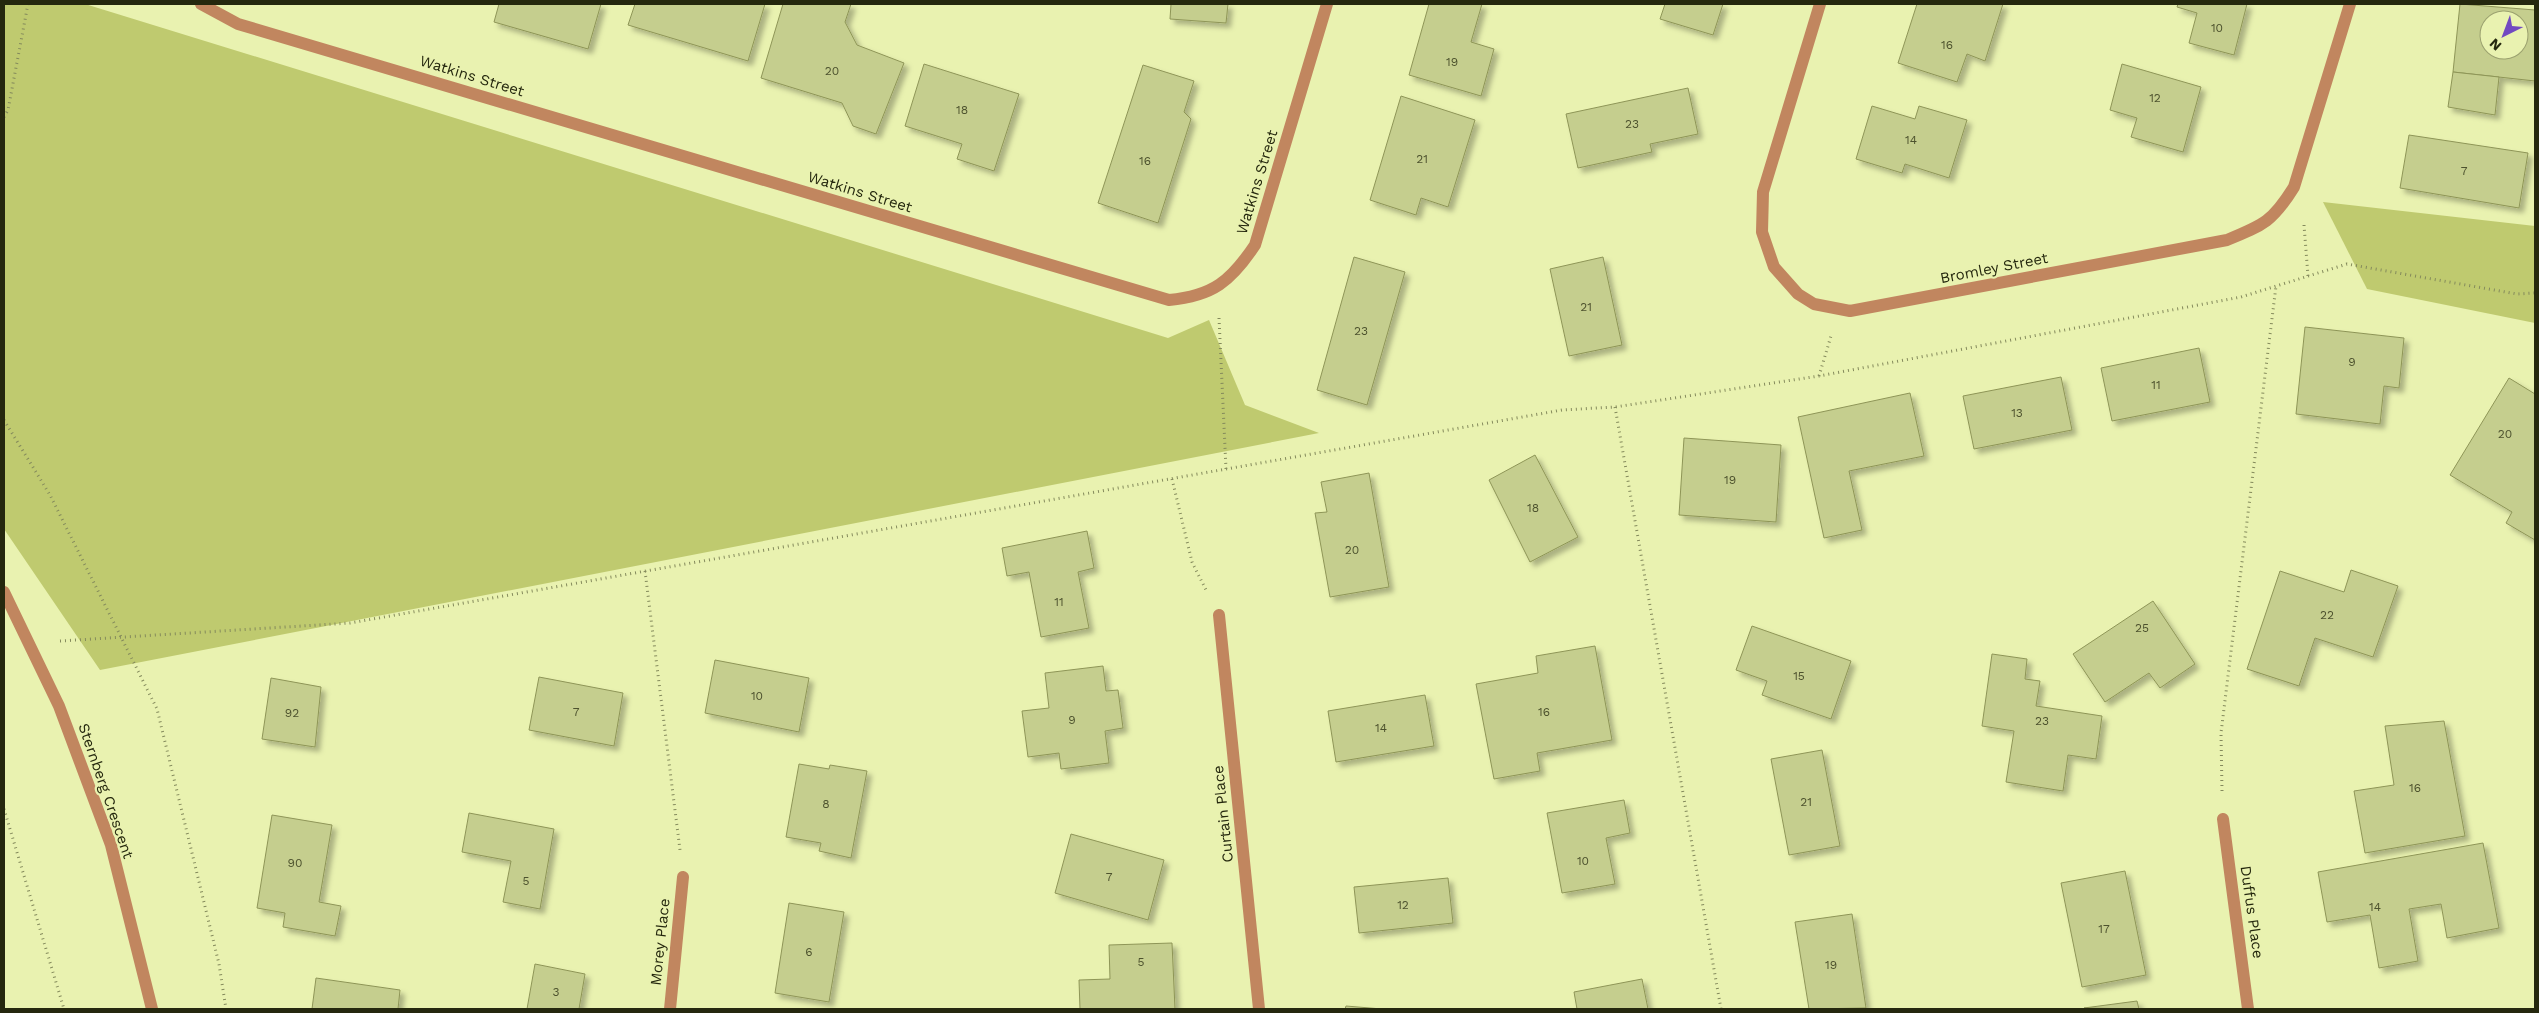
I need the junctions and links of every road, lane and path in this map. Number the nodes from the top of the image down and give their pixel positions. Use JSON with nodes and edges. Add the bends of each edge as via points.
{"nodes":[{"id":1,"x":28,"y":4,"type":"edge"},
{"id":2,"x":201,"y":4,"type":"edge"},
{"id":3,"x":1328,"y":4,"type":"edge"},
{"id":4,"x":1820,"y":4,"type":"edge"},
{"id":5,"x":2350,"y":4,"type":"edge"},
{"id":6,"x":4,"y":117,"type":"edge"},
{"id":7,"x":2285,"y":202,"type":"junction"},
{"id":8,"x":2308,"y":276,"type":"junction"},
{"id":9,"x":1218,"y":286,"type":"junction"},
{"id":10,"x":2276,"y":286,"type":"junction"},
{"id":11,"x":2535,"y":293,"type":"edge"},
{"id":12,"x":1838,"y":309,"type":"junction"},
{"id":13,"x":1819,"y":376,"type":"junction"},
{"id":14,"x":1615,"y":407,"type":"junction"},
{"id":15,"x":4,"y":420,"type":"edge"},
{"id":16,"x":1226,"y":469,"type":"junction"},
{"id":17,"x":1172,"y":479,"type":"junction"},
{"id":18,"x":645,"y":571,"type":"junction"},
{"id":19,"x":4,"y":592,"type":"edge"},
{"id":20,"x":1219,"y":615,"type":"joint"},
{"id":21,"x":122,"y":637,"type":"junction"},
{"id":22,"x":28,"y":643,"type":"junction"},
{"id":23,"x":4,"y":809,"type":"edge"},
{"id":24,"x":2223,"y":819,"type":"joint"},
{"id":25,"x":683,"y":878,"type":"joint"},
{"id":26,"x":64,"y":1009,"type":"edge"},
{"id":27,"x":152,"y":1009,"type":"edge"},
{"id":28,"x":226,"y":1009,"type":"edge"},
{"id":29,"x":670,"y":1009,"type":"edge"},
{"id":30,"x":1259,"y":1009,"type":"edge"},
{"id":31,"x":1721,"y":1009,"type":"edge"},
{"id":32,"x":2248,"y":1009,"type":"edge"}],
"edges":[{"from":1,"to":6,"type":"path"},
{"from":2,"to":9,"type":"street","name":"Watkins Street","via":[[238,24],[1168,300],[1194,298]]},
{"from":3,"to":9,"type":"street","name":"Watkins Street","via":[[1255,245],[1240,268]]},
{"from":4,"to":12,"type":"street","name":"Bromley Street","via":[[1763,192],[1762,232],[1774,267],[1798,294],[1814,304]]},
{"from":5,"to":7,"type":"street","name":"Bromley Street","via":[[2294,187]]},
{"from":7,"to":8,"type":"path","via":[[2303,216]]},
{"from":7,"to":12,"type":"street","name":"Bromley Street","via":[[2262,226],[2227,240],[1850,311]]},
{"from":8,"to":10,"type":"path"},
{"from":8,"to":11,"type":"path","via":[[2347,264],[2517,294]]},
{"from":9,"to":16,"type":"path"},
{"from":10,"to":13,"type":"path","via":[[2241,297]]},
{"from":10,"to":24,"type":"path","via":[[2221,733]]},
{"from":12,"to":13,"type":"path"},
{"from":13,"to":14,"type":"path"},
{"from":14,"to":16,"type":"path","via":[[1562,410]]},
{"from":14,"to":31,"type":"path"},
{"from":15,"to":21,"type":"path","via":[[50,495]]},
{"from":16,"to":17,"type":"path"},
{"from":17,"to":18,"type":"path"},
{"from":17,"to":20,"type":"path","via":[[1192,562]]},
{"from":18,"to":21,"type":"path","via":[[350,624]]},
{"from":18,"to":25,"type":"path"},
{"from":19,"to":22,"type":"street","name":"Sternberg Crescent"},
{"from":20,"to":30,"type":"street","name":"Curtain Place"},
{"from":21,"to":22,"type":"path"},
{"from":21,"to":28,"type":"path","via":[[156,708],[219,964]]},
{"from":22,"to":27,"type":"street","name":"Sternberg Crescent","via":[[59,706],[111,845]]},
{"from":23,"to":26,"type":"path"},
{"from":24,"to":32,"type":"street","name":"Duffus Place"},
{"from":25,"to":29,"type":"street","name":"Morey Place"}]}
